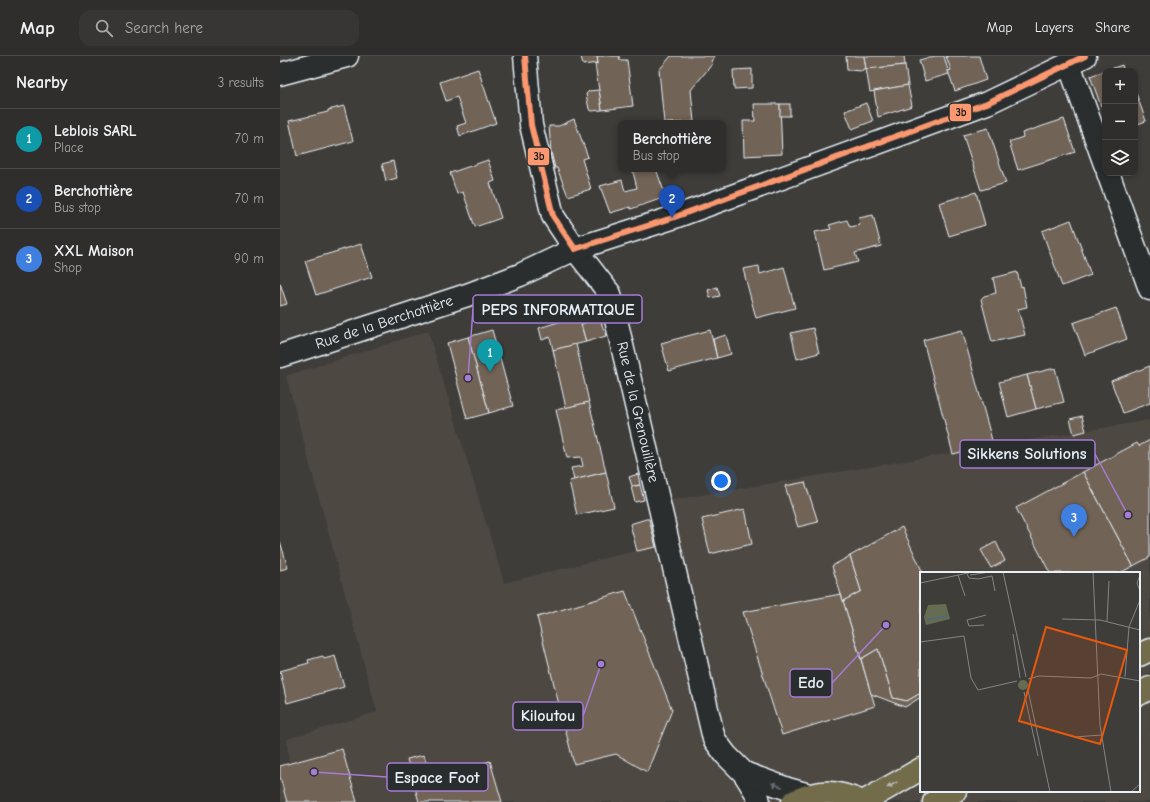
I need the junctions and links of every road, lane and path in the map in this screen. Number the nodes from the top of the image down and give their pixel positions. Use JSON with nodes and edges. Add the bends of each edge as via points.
{"nodes":[{"id":1,"x":347,"y":56,"type":"edge"},
{"id":2,"x":525,"y":56,"type":"edge"},
{"id":3,"x":1077,"y":60,"type":"edge"},
{"id":4,"x":280,"y":74,"type":"edge"},
{"id":5,"x":1102,"y":153,"type":"edge"},
{"id":6,"x":1109,"y":176,"type":"edge"},
{"id":7,"x":575,"y":249,"type":"junction"},
{"id":8,"x":1150,"y":288,"type":"edge"},
{"id":9,"x":280,"y":356,"type":"edge"},
{"id":10,"x":1150,"y":650,"type":"edge"},
{"id":11,"x":1140,"y":655,"type":"edge"},
{"id":12,"x":1150,"y":688,"type":"edge"},
{"id":13,"x":1140,"y":693,"type":"edge"},
{"id":14,"x":920,"y":771,"type":"edge"},
{"id":15,"x":744,"y":773,"type":"junction"},
{"id":16,"x":953,"y":792,"type":"edge"},
{"id":17,"x":802,"y":798,"type":"edge"},
{"id":18,"x":760,"y":802,"type":"edge"},
{"id":19,"x":863,"y":802,"type":"edge"},
{"id":20,"x":934,"y":802,"type":"edge"}],
"edges":[{"from":1,"to":4,"type":"street"},
{"from":2,"to":7,"type":"street","name":"Rue de la Grenouillère","via":[[531,125],[553,216]]},
{"from":3,"to":5,"type":"street"},
{"from":3,"to":7,"type":"street","name":"Rue de la Berchottière","via":[[987,103],[672,218]]},
{"from":6,"to":8,"type":"street"},
{"from":7,"to":9,"type":"street","name":"Rue de la Berchottière","via":[[467,295]]},
{"from":7,"to":15,"type":"street","name":"Rue de la Grenouillère","via":[[610,294],[714,739]]},
{"from":10,"to":11,"type":"main road"},
{"from":12,"to":13,"type":"main road"},
{"from":14,"to":19,"type":"main road","one_way":true},
{"from":17,"to":15,"type":"street","name":"Rue de la Grenouillère","one_way":true},
{"from":15,"to":18,"type":"street","name":"Rue de la Grenouillère"},
{"from":16,"to":20,"type":"main road"},
{"from":17,"to":19,"type":"main road","via":[[828,792],[846,795]]}]}
